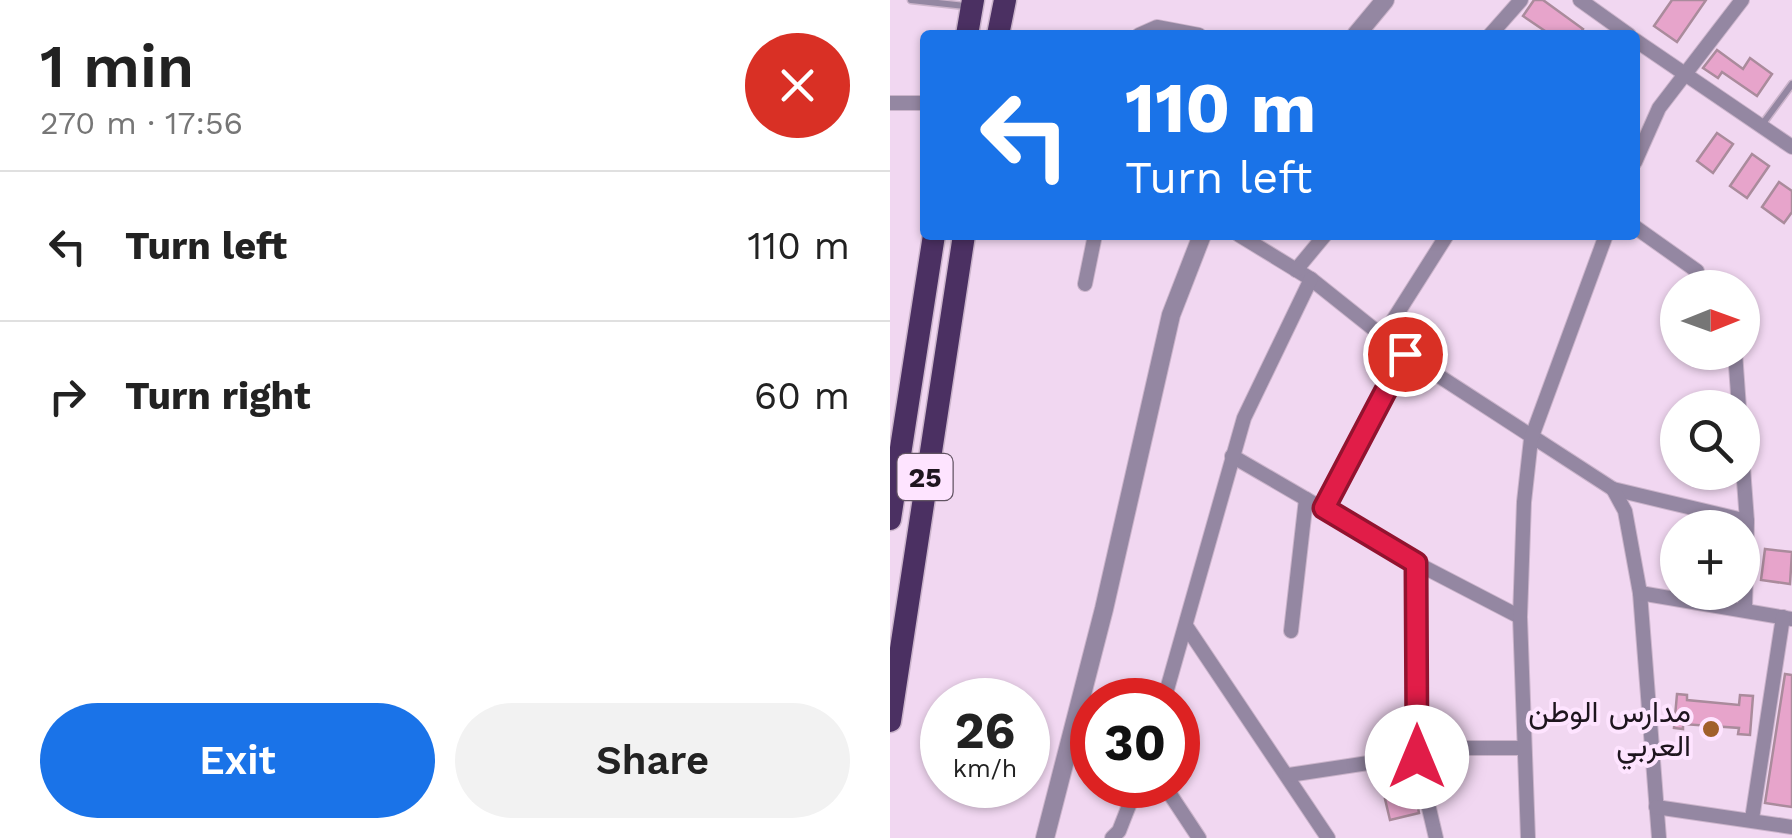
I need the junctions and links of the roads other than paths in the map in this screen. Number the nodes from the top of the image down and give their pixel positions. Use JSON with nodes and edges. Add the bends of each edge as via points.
{"nodes":[{"id":1,"x":911,"y":0,"type":"edge"},
{"id":2,"x":1005,"y":0,"type":"edge"},
{"id":3,"x":1384,"y":0,"type":"edge"},
{"id":4,"x":1520,"y":0,"type":"edge"},
{"id":5,"x":1580,"y":0,"type":"edge"},
{"id":6,"x":1742,"y":0,"type":"edge"},
{"id":7,"x":972,"y":3,"type":"edge"},
{"id":8,"x":968,"y":30,"type":"edge"},
{"id":9,"x":999,"y":30,"type":"edge"},
{"id":10,"x":1360,"y":30,"type":"edge"},
{"id":11,"x":1494,"y":30,"type":"edge"},
{"id":12,"x":1622,"y":30,"type":"edge"},
{"id":13,"x":1640,"y":44,"type":"edge"},
{"id":14,"x":1682,"y":75,"type":"junction"},
{"id":15,"x":1792,"y":84,"type":"edge"},
{"id":16,"x":920,"y":102,"type":"edge"},
{"id":17,"x":890,"y":103,"type":"edge"},
{"id":18,"x":1761,"y":126,"type":"junction"},
{"id":19,"x":1792,"y":148,"type":"edge"},
{"id":20,"x":1640,"y":151,"type":"edge"},
{"id":21,"x":1640,"y":231,"type":"edge"},
{"id":22,"x":933,"y":240,"type":"edge"},
{"id":23,"x":963,"y":240,"type":"edge"},
{"id":24,"x":1094,"y":240,"type":"edge"},
{"id":25,"x":1200,"y":240,"type":"edge"},
{"id":26,"x":1247,"y":240,"type":"edge"},
{"id":27,"x":1321,"y":240,"type":"edge"},
{"id":28,"x":1444,"y":240,"type":"edge"},
{"id":29,"x":1604,"y":240,"type":"edge"},
{"id":30,"x":1296,"y":270,"type":"junction"},
{"id":31,"x":1696,"y":270,"type":"edge"},
{"id":32,"x":1311,"y":279,"type":"junction"},
{"id":33,"x":1084,"y":284,"type":"dead end"},
{"id":34,"x":1383,"y":336,"type":"junction"},
{"id":35,"x":1405,"y":354,"type":"junction"},
{"id":36,"x":1531,"y":438,"type":"junction"},
{"id":37,"x":1232,"y":456,"type":"junction"},
{"id":38,"x":1613,"y":489,"type":"junction"},
{"id":39,"x":1306,"y":499,"type":"junction"},
{"id":40,"x":1324,"y":508,"type":"junction"},
{"id":41,"x":1702,"y":510,"type":"edge"},
{"id":42,"x":890,"y":520,"type":"edge"},
{"id":43,"x":1416,"y":563,"type":"junction"},
{"id":44,"x":1640,"y":593,"type":"junction"},
{"id":45,"x":1660,"y":596,"type":"edge"},
{"id":46,"x":1745,"y":610,"type":"edge"},
{"id":47,"x":1520,"y":616,"type":"junction"},
{"id":48,"x":1788,"y":618,"type":"edge"},
{"id":49,"x":1186,"y":626,"type":"junction"},
{"id":50,"x":1291,"y":630,"type":"dead end"},
{"id":51,"x":1171,"y":678,"type":"edge"},
{"id":52,"x":890,"y":720,"type":"edge"},
{"id":53,"x":1524,"y":748,"type":"junction"},
{"id":54,"x":1417,"y":757,"type":"junction"},
{"id":55,"x":1289,"y":774,"type":"junction"},
{"id":56,"x":1126,"y":808,"type":"edge"},
{"id":57,"x":1179,"y":808,"type":"edge"},
{"id":58,"x":1656,"y":808,"type":"junction"},
{"id":59,"x":1752,"y":819,"type":"junction"},
{"id":60,"x":1792,"y":827,"type":"edge"},
{"id":61,"x":1045,"y":838,"type":"edge"},
{"id":62,"x":1112,"y":838,"type":"edge"},
{"id":63,"x":1199,"y":838,"type":"edge"},
{"id":64,"x":1328,"y":838,"type":"edge"},
{"id":65,"x":1436,"y":838,"type":"edge"},
{"id":66,"x":1528,"y":838,"type":"edge"},
{"id":67,"x":1659,"y":838,"type":"edge"}],
"edges":[{"from":1,"to":7,"type":"lane"},
{"from":2,"to":9,"type":"highway"},
{"from":3,"to":10,"type":"street"},
{"from":4,"to":11,"type":"street"},
{"from":5,"to":12,"type":"street"},
{"from":6,"to":14,"type":"street"},
{"from":7,"to":8,"type":"highway"},
{"from":13,"to":14,"type":"street"},
{"from":14,"to":18,"type":"street"},
{"from":14,"to":20,"type":"street"},
{"from":15,"to":18,"type":"lane"},
{"from":16,"to":17,"type":"street"},
{"from":18,"to":19,"type":"street"},
{"from":21,"to":31,"type":"street"},
{"from":22,"to":42,"type":"highway","number":"25"},
{"from":23,"to":52,"type":"highway","number":"25"},
{"from":24,"to":33,"type":"street"},
{"from":25,"to":61,"type":"street","via":[[1170,315]]},
{"from":26,"to":30,"type":"street"},
{"from":27,"to":30,"type":"street"},
{"from":28,"to":34,"type":"street"},
{"from":29,"to":36,"type":"street"},
{"from":30,"to":32,"type":"street"},
{"from":32,"to":34,"type":"street"},
{"from":32,"to":37,"type":"street"},
{"from":34,"to":35,"type":"street"},
{"from":35,"to":36,"type":"street"},
{"from":35,"to":40,"type":"street"},
{"from":36,"to":38,"type":"street"},
{"from":36,"to":47,"type":"street"},
{"from":37,"to":39,"type":"street"},
{"from":37,"to":49,"type":"street"},
{"from":38,"to":41,"type":"street"},
{"from":38,"to":44,"type":"street","via":[[1628,524]]},
{"from":39,"to":40,"type":"street"},
{"from":39,"to":50,"type":"street"},
{"from":40,"to":43,"type":"street"},
{"from":43,"to":47,"type":"street"},
{"from":43,"to":54,"type":"street"},
{"from":44,"to":45,"type":"street"},
{"from":44,"to":58,"type":"street"},
{"from":46,"to":48,"type":"street"},
{"from":47,"to":53,"type":"street"},
{"from":48,"to":59,"type":"street"},
{"from":49,"to":51,"type":"street"},
{"from":49,"to":55,"type":"street"},
{"from":53,"to":54,"type":"street","via":[[1494,745]]},
{"from":53,"to":66,"type":"street"},
{"from":54,"to":55,"type":"street"},
{"from":54,"to":65,"type":"street"},
{"from":55,"to":64,"type":"street"},
{"from":56,"to":62,"type":"street"},
{"from":57,"to":63,"type":"street"},
{"from":58,"to":59,"type":"street"},
{"from":58,"to":67,"type":"street"},
{"from":59,"to":60,"type":"street"}]}
